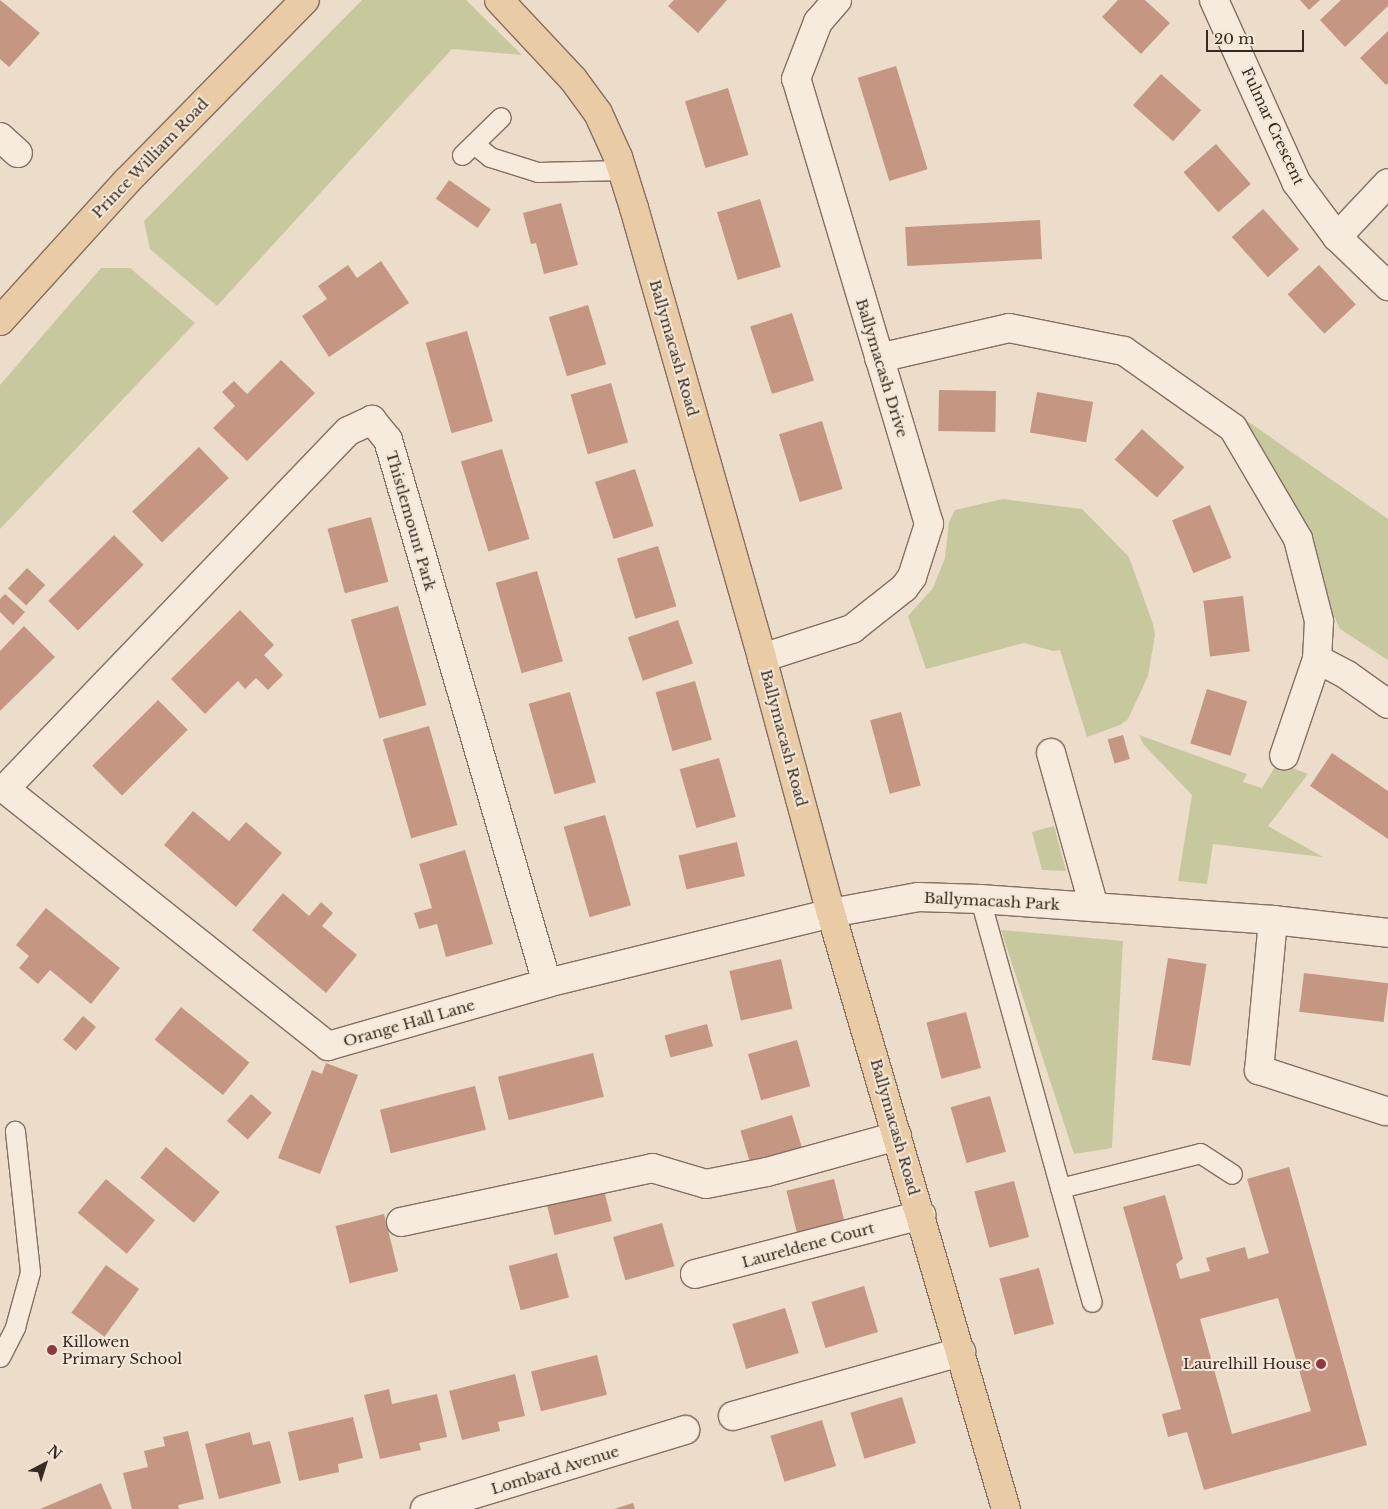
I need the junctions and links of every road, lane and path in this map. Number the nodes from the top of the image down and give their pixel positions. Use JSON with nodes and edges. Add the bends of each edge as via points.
{"nodes":[{"id":1,"x":305,"y":0,"type":"edge"},
{"id":2,"x":499,"y":0,"type":"edge"},
{"id":3,"x":837,"y":0,"type":"edge"},
{"id":4,"x":1214,"y":0,"type":"edge"},
{"id":5,"x":500,"y":117,"type":"dead end"},
{"id":6,"x":622,"y":170,"type":"junction"},
{"id":7,"x":1388,"y":183,"type":"edge"},
{"id":8,"x":1337,"y":237,"type":"junction"},
{"id":9,"x":1388,"y":286,"type":"edge"},
{"id":10,"x":0,"y":322,"type":"edge"},
{"id":11,"x":879,"y":358,"type":"junction"},
{"id":12,"x":762,"y":658,"type":"junction"},
{"id":13,"x":1317,"y":659,"type":"junction"},
{"id":14,"x":1388,"y":704,"type":"edge"},
{"id":15,"x":1051,"y":753,"type":"dead end"},
{"id":16,"x":1284,"y":756,"type":"dead end"},
{"id":17,"x":6,"y":789,"type":"joint"},
{"id":18,"x":980,"y":899,"type":"junction"},
{"id":19,"x":1094,"y":907,"type":"junction"},
{"id":20,"x":831,"y":913,"type":"junction"},
{"id":21,"x":1273,"y":920,"type":"junction"},
{"id":22,"x":1388,"y":933,"type":"edge"},
{"id":23,"x":547,"y":984,"type":"junction"},
{"id":24,"x":1385,"y":1111,"type":"dead end"},
{"id":25,"x":15,"y":1131,"type":"dead end"},
{"id":26,"x":897,"y":1136,"type":"junction"},
{"id":27,"x":1232,"y":1174,"type":"dead end"},
{"id":28,"x":1060,"y":1188,"type":"junction"},
{"id":29,"x":921,"y":1215,"type":"junction"},
{"id":30,"x":401,"y":1222,"type":"dead end"},
{"id":31,"x":696,"y":1274,"type":"dead end"},
{"id":32,"x":1092,"y":1302,"type":"dead end"},
{"id":33,"x":961,"y":1352,"type":"junction"},
{"id":34,"x":0,"y":1357,"type":"edge"},
{"id":35,"x":733,"y":1416,"type":"dead end"},
{"id":36,"x":685,"y":1430,"type":"dead end"},
{"id":37,"x":425,"y":1509,"type":"edge"},
{"id":38,"x":1006,"y":1509,"type":"edge"}],
"edges":[{"from":1,"to":10,"type":"main road","name":"Prince William Road","via":[[128,180]]},
{"from":2,"to":6,"type":"main road","name":"Ballymacash Road","via":[[578,85],[598,113]]},
{"from":3,"to":11,"type":"street","name":"Ballymacash Drive","via":[[818,22],[796,79]]},
{"from":4,"to":8,"type":"street","name":"Fulmar Crescent","via":[[1296,182]]},
{"from":5,"to":6,"type":"lane","via":[[468,149],[538,172]]},
{"from":6,"to":12,"type":"main road","name":"Ballymacash Road"},
{"from":7,"to":8,"type":"street"},
{"from":8,"to":9,"type":"street","name":"Fulmar Crescent"},
{"from":11,"to":12,"type":"street","name":"Ballymacash Drive","via":[[929,524],[912,577],[904,588],[852,629]]},
{"from":11,"to":13,"type":"street","via":[[1009,328],[1124,351],[1232,428],[1298,539],[1318,621]]},
{"from":12,"to":20,"type":"main road","name":"Ballymacash Road"},
{"from":13,"to":14,"type":"street"},
{"from":13,"to":16,"type":"street"},
{"from":15,"to":19,"type":"street"},
{"from":17,"to":23,"type":"street","name":"Orange Hall Lane","via":[[328,1046]]},
{"from":17,"to":23,"type":"street","name":"Thistlemount Park","via":[[348,432],[372,420],[388,440]]},
{"from":18,"to":19,"type":"street","name":"Ballymacash Park"},
{"from":18,"to":20,"type":"street","name":"Ballymacash Park","via":[[918,897]]},
{"from":18,"to":28,"type":"lane"},
{"from":19,"to":21,"type":"street","name":"Ballymacash Park"},
{"from":20,"to":23,"type":"street","name":"Orange Hall Lane"},
{"from":20,"to":26,"type":"main road","name":"Ballymacash Road"},
{"from":21,"to":22,"type":"street","name":"Ballymacash Park"},
{"from":21,"to":24,"type":"street","via":[[1260,1070]]},
{"from":25,"to":34,"type":"lane","via":[[30,1272],[15,1328]]},
{"from":26,"to":29,"type":"main road","name":"Ballymacash Road"},
{"from":26,"to":30,"type":"street","via":[[767,1172],[706,1184],[652,1168]]},
{"from":27,"to":28,"type":"lane","via":[[1200,1153]]},
{"from":28,"to":32,"type":"lane"},
{"from":29,"to":31,"type":"street","name":"Laureldene Court"},
{"from":29,"to":33,"type":"main road","name":"Ballymacash Road"},
{"from":33,"to":35,"type":"street"},
{"from":33,"to":38,"type":"main road","name":"Ballymacash Road"},
{"from":36,"to":37,"type":"street","name":"Lombard Avenue"}]}
